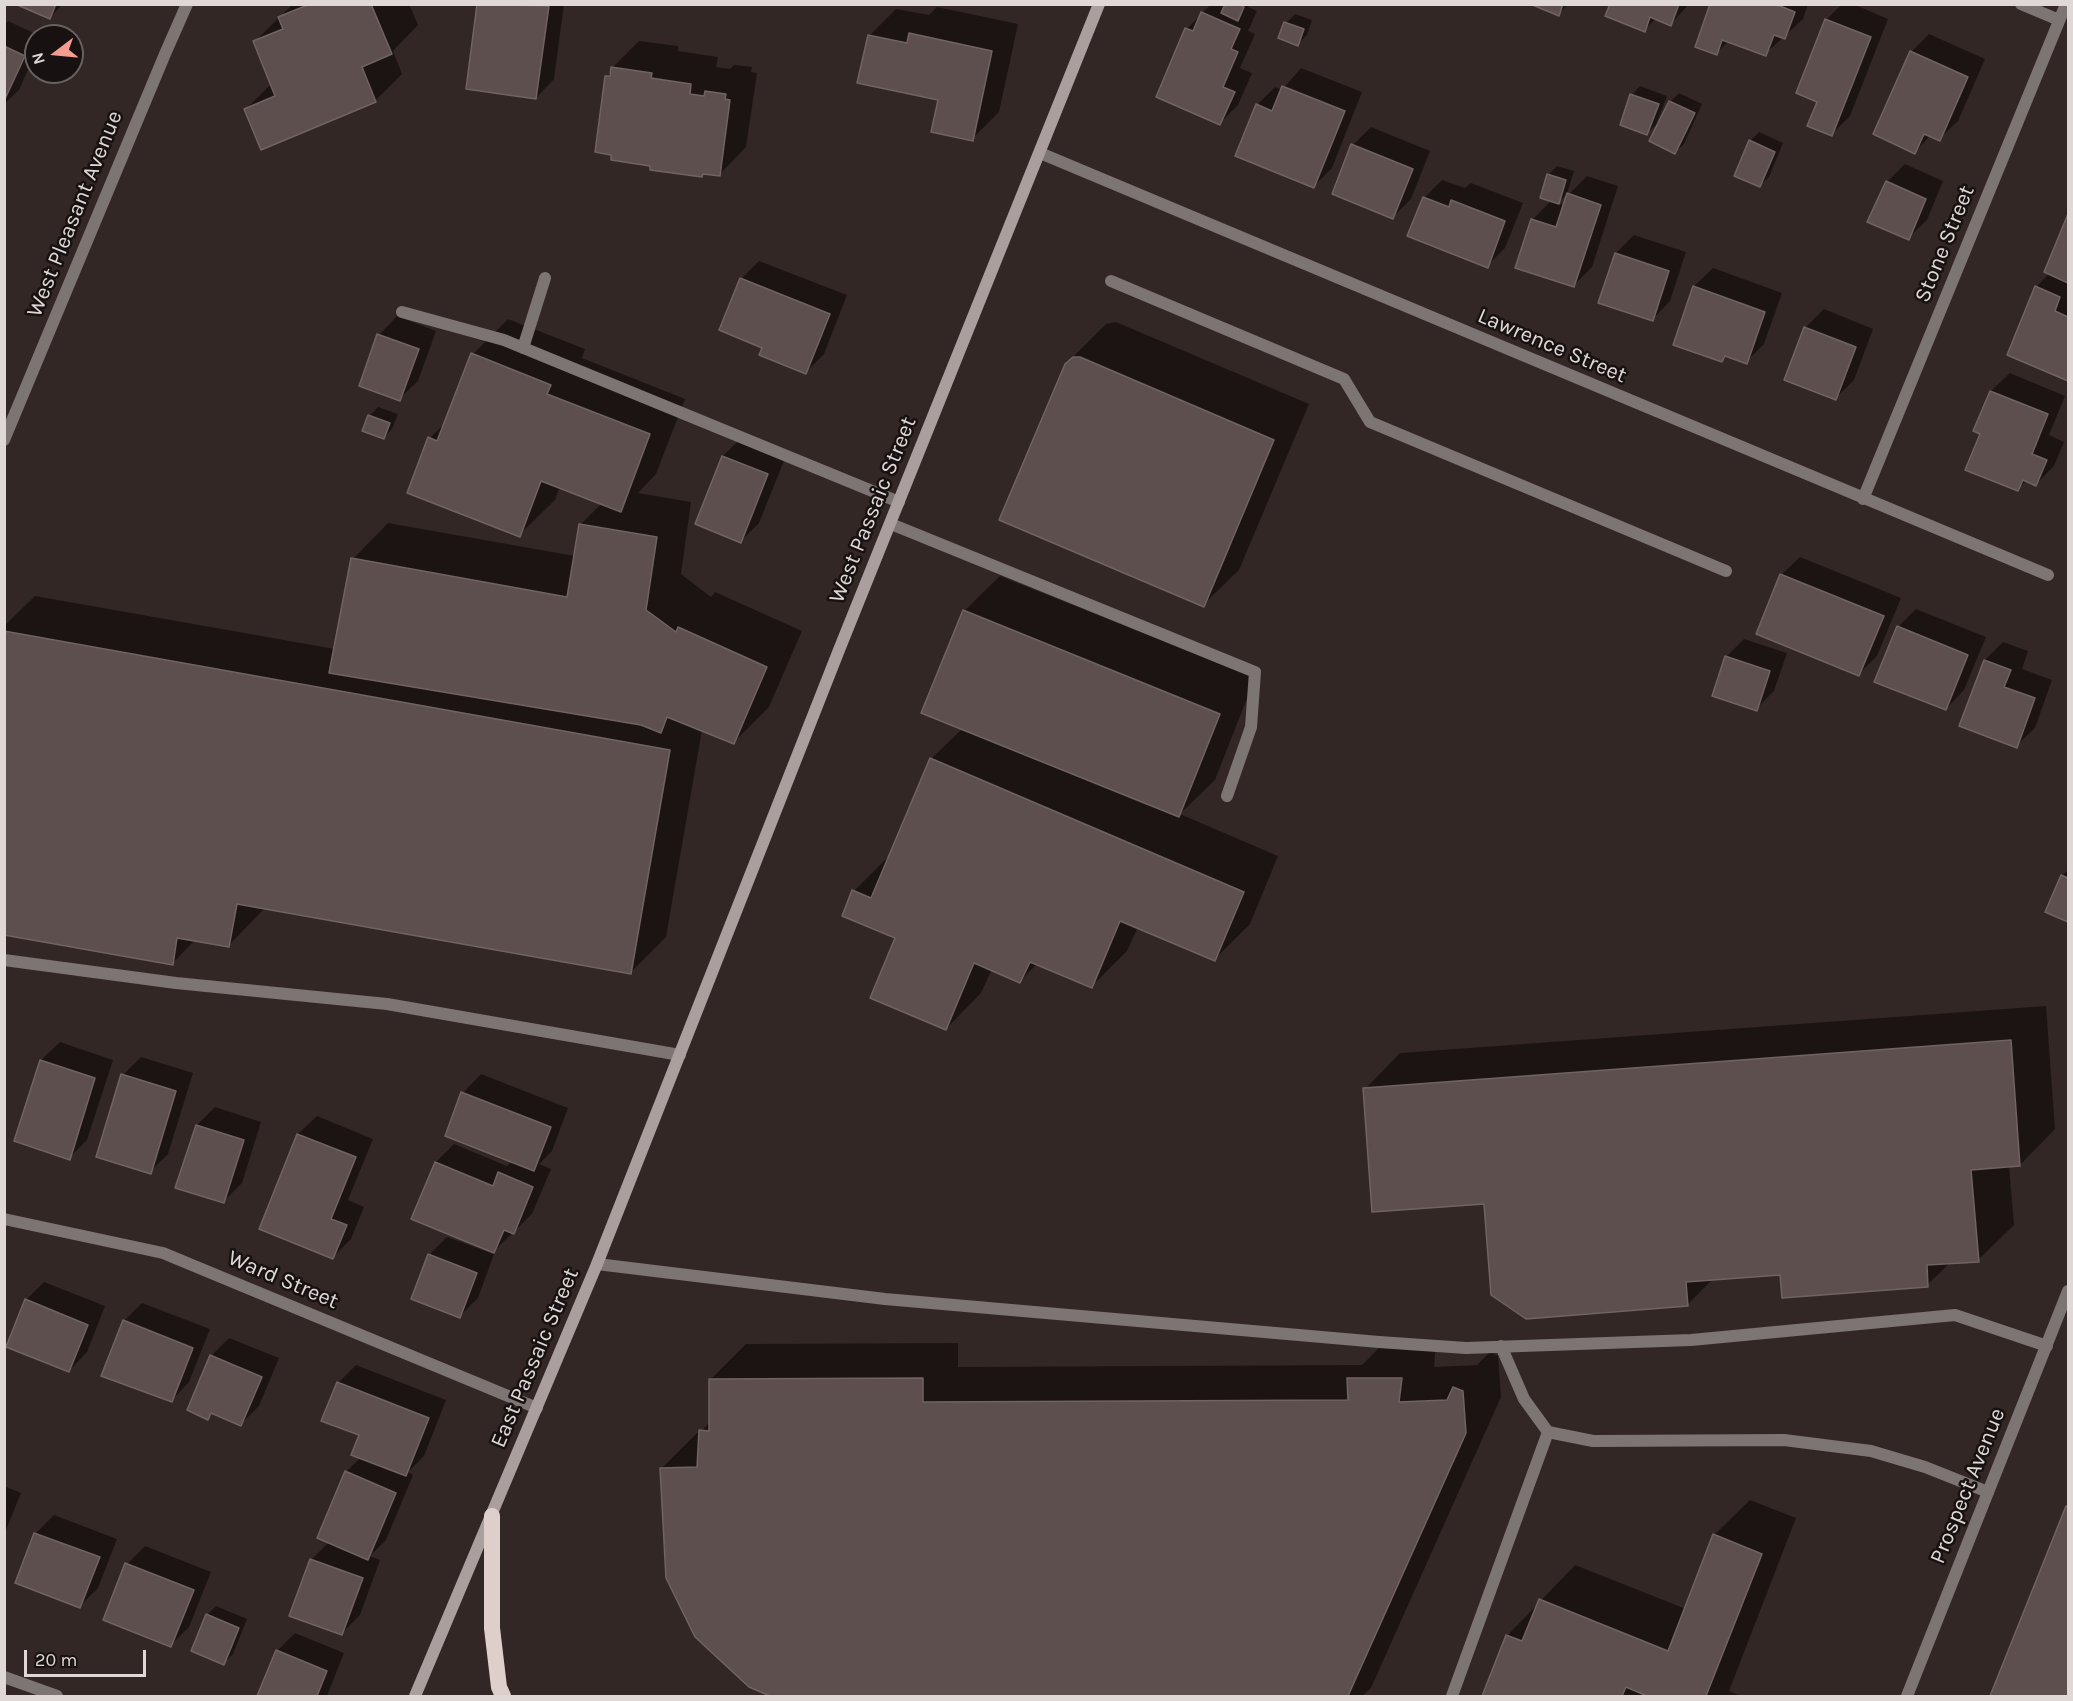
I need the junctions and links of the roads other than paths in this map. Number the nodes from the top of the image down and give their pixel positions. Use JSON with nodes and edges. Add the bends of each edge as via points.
{"nodes":[{"id":1,"x":187,"y":4,"type":"edge"},
{"id":2,"x":1099,"y":4,"type":"edge"},
{"id":3,"x":2021,"y":4,"type":"edge"},
{"id":4,"x":2066,"y":4,"type":"edge"},
{"id":5,"x":2060,"y":20,"type":"junction"},
{"id":6,"x":1040,"y":153,"type":"junction"},
{"id":7,"x":545,"y":278,"type":"dead end"},
{"id":8,"x":1111,"y":281,"type":"dead end"},
{"id":9,"x":402,"y":312,"type":"dead end"},
{"id":10,"x":524,"y":348,"type":"junction"},
{"id":11,"x":4,"y":440,"type":"edge"},
{"id":12,"x":1863,"y":499,"type":"junction"},
{"id":13,"x":899,"y":502,"type":"junction"},
{"id":14,"x":891,"y":524,"type":"junction"},
{"id":15,"x":1726,"y":571,"type":"dead end"},
{"id":16,"x":2048,"y":575,"type":"dead end"},
{"id":17,"x":1227,"y":796,"type":"dead end"},
{"id":18,"x":4,"y":960,"type":"edge"},
{"id":19,"x":689,"y":1033,"type":"joint"},
{"id":20,"x":680,"y":1055,"type":"junction"},
{"id":21,"x":4,"y":1219,"type":"edge"},
{"id":22,"x":597,"y":1264,"type":"junction"},
{"id":23,"x":2068,"y":1291,"type":"edge"},
{"id":24,"x":1501,"y":1346,"type":"junction"},
{"id":25,"x":2047,"y":1346,"type":"junction"},
{"id":26,"x":537,"y":1408,"type":"junction"},
{"id":27,"x":1548,"y":1432,"type":"junction"},
{"id":28,"x":1988,"y":1492,"type":"junction"},
{"id":29,"x":492,"y":1516,"type":"junction"},
{"id":30,"x":4,"y":1677,"type":"edge"},
{"id":31,"x":57,"y":1696,"type":"edge"},
{"id":32,"x":416,"y":1696,"type":"edge"},
{"id":33,"x":503,"y":1696,"type":"edge"},
{"id":34,"x":1452,"y":1696,"type":"edge"},
{"id":35,"x":1907,"y":1696,"type":"edge"}],
"edges":[{"from":1,"to":11,"type":"street","name":"West Pleasant Avenue"},
{"from":2,"to":6,"type":"main road","name":"West Passaic Street"},
{"from":3,"to":5,"type":"street"},
{"from":4,"to":5,"type":"street","name":"Stone Street"},
{"from":5,"to":12,"type":"street","name":"Stone Street"},
{"from":6,"to":12,"type":"street","name":"Lawrence Street"},
{"from":6,"to":13,"type":"main road","name":"West Passaic Street"},
{"from":7,"to":10,"type":"street"},
{"from":8,"to":15,"type":"street","via":[[1344,379],[1370,422]]},
{"from":9,"to":10,"type":"street"},
{"from":10,"to":13,"type":"street"},
{"from":12,"to":16,"type":"street","name":"Lawrence Street"},
{"from":13,"to":14,"type":"main road","name":"West Passaic Street"},
{"from":14,"to":17,"type":"street","via":[[1255,672],[1251,727]]},
{"from":14,"to":19,"type":"main road","name":"West Passaic Street"},
{"from":18,"to":20,"type":"street","via":[[176,983],[387,1004]]},
{"from":19,"to":20,"type":"main road","name":"East Passaic Street"},
{"from":20,"to":22,"type":"main road","name":"East Passaic Street"},
{"from":21,"to":26,"type":"street","name":"Ward Street","via":[[163,1253]]},
{"from":22,"to":24,"type":"street","via":[[885,1299],[1379,1342],[1466,1348]]},
{"from":22,"to":26,"type":"main road","name":"East Passaic Street"},
{"from":23,"to":25,"type":"street","name":"Prospect Avenue"},
{"from":24,"to":25,"type":"street","via":[[1691,1340],[1955,1315]]},
{"from":24,"to":27,"type":"street","via":[[1524,1399]]},
{"from":25,"to":28,"type":"street","name":"Prospect Avenue"},
{"from":26,"to":29,"type":"main road","name":"East Passaic Street"},
{"from":27,"to":28,"type":"street","via":[[1593,1441],[1784,1440],[1871,1451]]},
{"from":27,"to":34,"type":"street"},
{"from":28,"to":35,"type":"street","name":"Prospect Avenue"},
{"from":29,"to":32,"type":"main road","name":"East Passaic Street"},
{"from":29,"to":33,"type":"highway","via":[[492,1628]]},
{"from":30,"to":31,"type":"street"}]}
